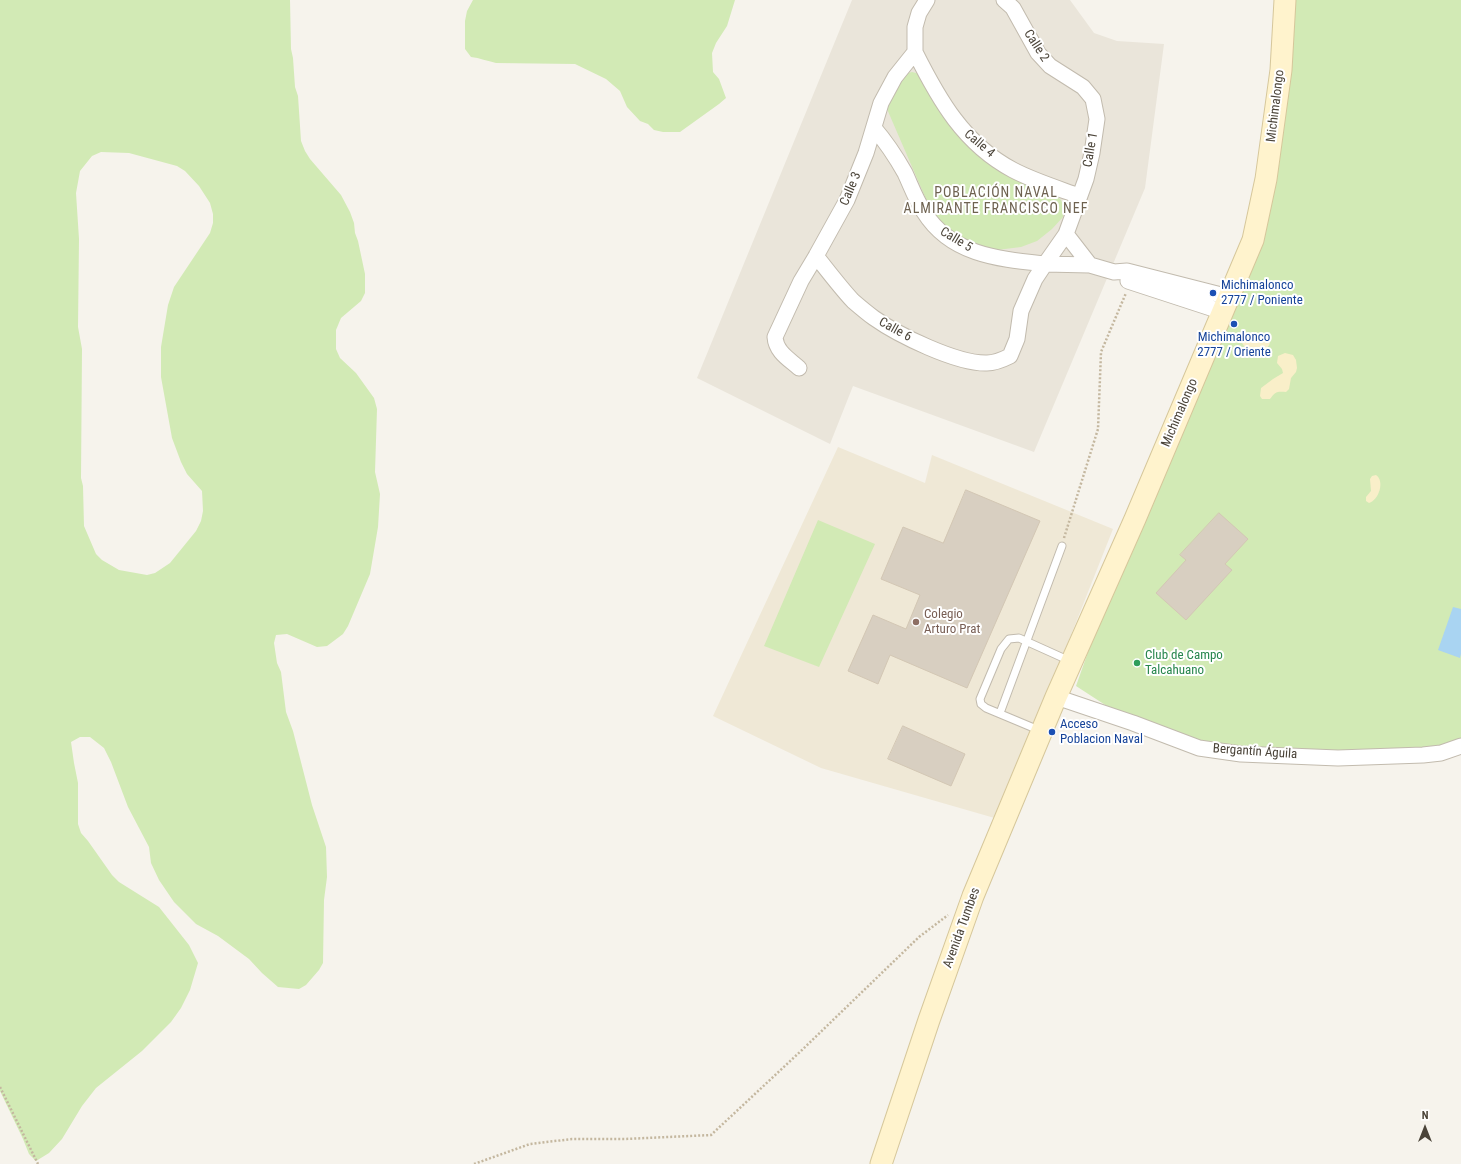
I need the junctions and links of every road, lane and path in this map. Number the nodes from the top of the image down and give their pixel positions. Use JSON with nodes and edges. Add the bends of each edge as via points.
{"nodes":[{"id":1,"x":927,"y":0,"type":"edge"},
{"id":2,"x":1004,"y":0,"type":"edge"},
{"id":3,"x":1285,"y":0,"type":"edge"},
{"id":4,"x":914,"y":52,"type":"junction"},
{"id":5,"x":1093,"y":99,"type":"joint"},
{"id":6,"x":874,"y":128,"type":"junction"},
{"id":7,"x":1079,"y":196,"type":"junction"},
{"id":8,"x":1066,"y":234,"type":"junction"},
{"id":9,"x":816,"y":256,"type":"junction"},
{"id":10,"x":1045,"y":264,"type":"junction"},
{"id":11,"x":1090,"y":265,"type":"junction"},
{"id":12,"x":1114,"y":272,"type":"junction"},
{"id":13,"x":1131,"y":282,"type":"junction"},
{"id":14,"x":1226,"y":304,"type":"junction"},
{"id":15,"x":998,"y":362,"type":"joint"},
{"id":16,"x":799,"y":368,"type":"dead end"},
{"id":17,"x":1062,"y":546,"type":"joint"},
{"id":18,"x":1027,"y":642,"type":"junction"},
{"id":19,"x":1072,"y":662,"type":"junction"},
{"id":20,"x":1056,"y":697,"type":"junction"},
{"id":21,"x":1000,"y":713,"type":"junction"},
{"id":22,"x":1042,"y":731,"type":"junction"},
{"id":23,"x":1461,"y":746,"type":"edge"},
{"id":24,"x":949,"y":914,"type":"dead end"},
{"id":25,"x":0,"y":1086,"type":"edge"},
{"id":26,"x":38,"y":1164,"type":"edge"},
{"id":27,"x":474,"y":1164,"type":"edge"},
{"id":28,"x":882,"y":1164,"type":"edge"}],
"edges":[{"from":1,"to":4,"type":"street","via":[[914,26]]},
{"from":2,"to":5,"type":"street","name":"Calle 2","via":[[1013,8],[1038,53],[1050,66],[1083,87]]},
{"from":3,"to":14,"type":"main road","name":"Michimalongo","via":[[1281,70],[1266,179],[1253,240]]},
{"from":4,"to":6,"type":"street","name":"Calle 3","via":[[895,77],[881,103]]},
{"from":4,"to":7,"type":"street","name":"Calle 4","via":[[930,84],[959,127],[975,143],[1012,170]]},
{"from":5,"to":7,"type":"street","name":"Calle 1","via":[[1097,119],[1086,179]]},
{"from":6,"to":9,"type":"street","name":"Calle 3","via":[[847,200]]},
{"from":6,"to":10,"type":"street","name":"Calle 5","via":[[889,146],[923,211],[946,237],[964,248],[988,256]]},
{"from":7,"to":8,"type":"street","name":"Calle 1"},
{"from":8,"to":10,"type":"street","name":"Calle 1"},
{"from":8,"to":11,"type":"street"},
{"from":9,"to":15,"type":"street","name":"Calle 6","via":[[853,300],[874,318],[898,333],[957,358],[985,363]]},
{"from":9,"to":16,"type":"street","name":"Calle 3","via":[[801,281],[775,337],[781,353]]},
{"from":10,"to":11,"type":"street"},
{"from":10,"to":15,"type":"street","name":"Calle 1","via":[[1035,279],[1022,311],[1017,338],[1010,356]]},
{"from":11,"to":12,"type":"street"},
{"from":12,"to":13,"type":"street","via":[[1123,280]]},
{"from":12,"to":14,"type":"street","via":[[1127,271]]},
{"from":13,"to":14,"type":"street"},
{"from":13,"to":17,"type":"path","via":[[1101,352],[1098,429]]},
{"from":14,"to":19,"type":"main road","name":"Michimalongo"},
{"from":17,"to":18,"type":"lane"},
{"from":18,"to":19,"type":"lane"},
{"from":18,"to":21,"type":"lane"},
{"from":18,"to":21,"type":"lane","via":[[1019,638],[1009,639],[1001,649],[980,699],[986,708]]},
{"from":19,"to":20,"type":"main road","name":"Michimalongo"},
{"from":20,"to":22,"type":"main road","name":"Avenida Tumbes"},
{"from":20,"to":23,"type":"street","name":"Bergantín Águila","via":[[1199,748],[1241,754],[1338,758],[1408,756],[1441,753]]},
{"from":21,"to":22,"type":"lane"},
{"from":22,"to":28,"type":"main road","name":"Avenida Tumbes","via":[[973,896]]},
{"from":24,"to":27,"type":"path","via":[[920,937],[711,1135],[572,1139],[530,1144]]},
{"from":25,"to":26,"type":"path"}]}
